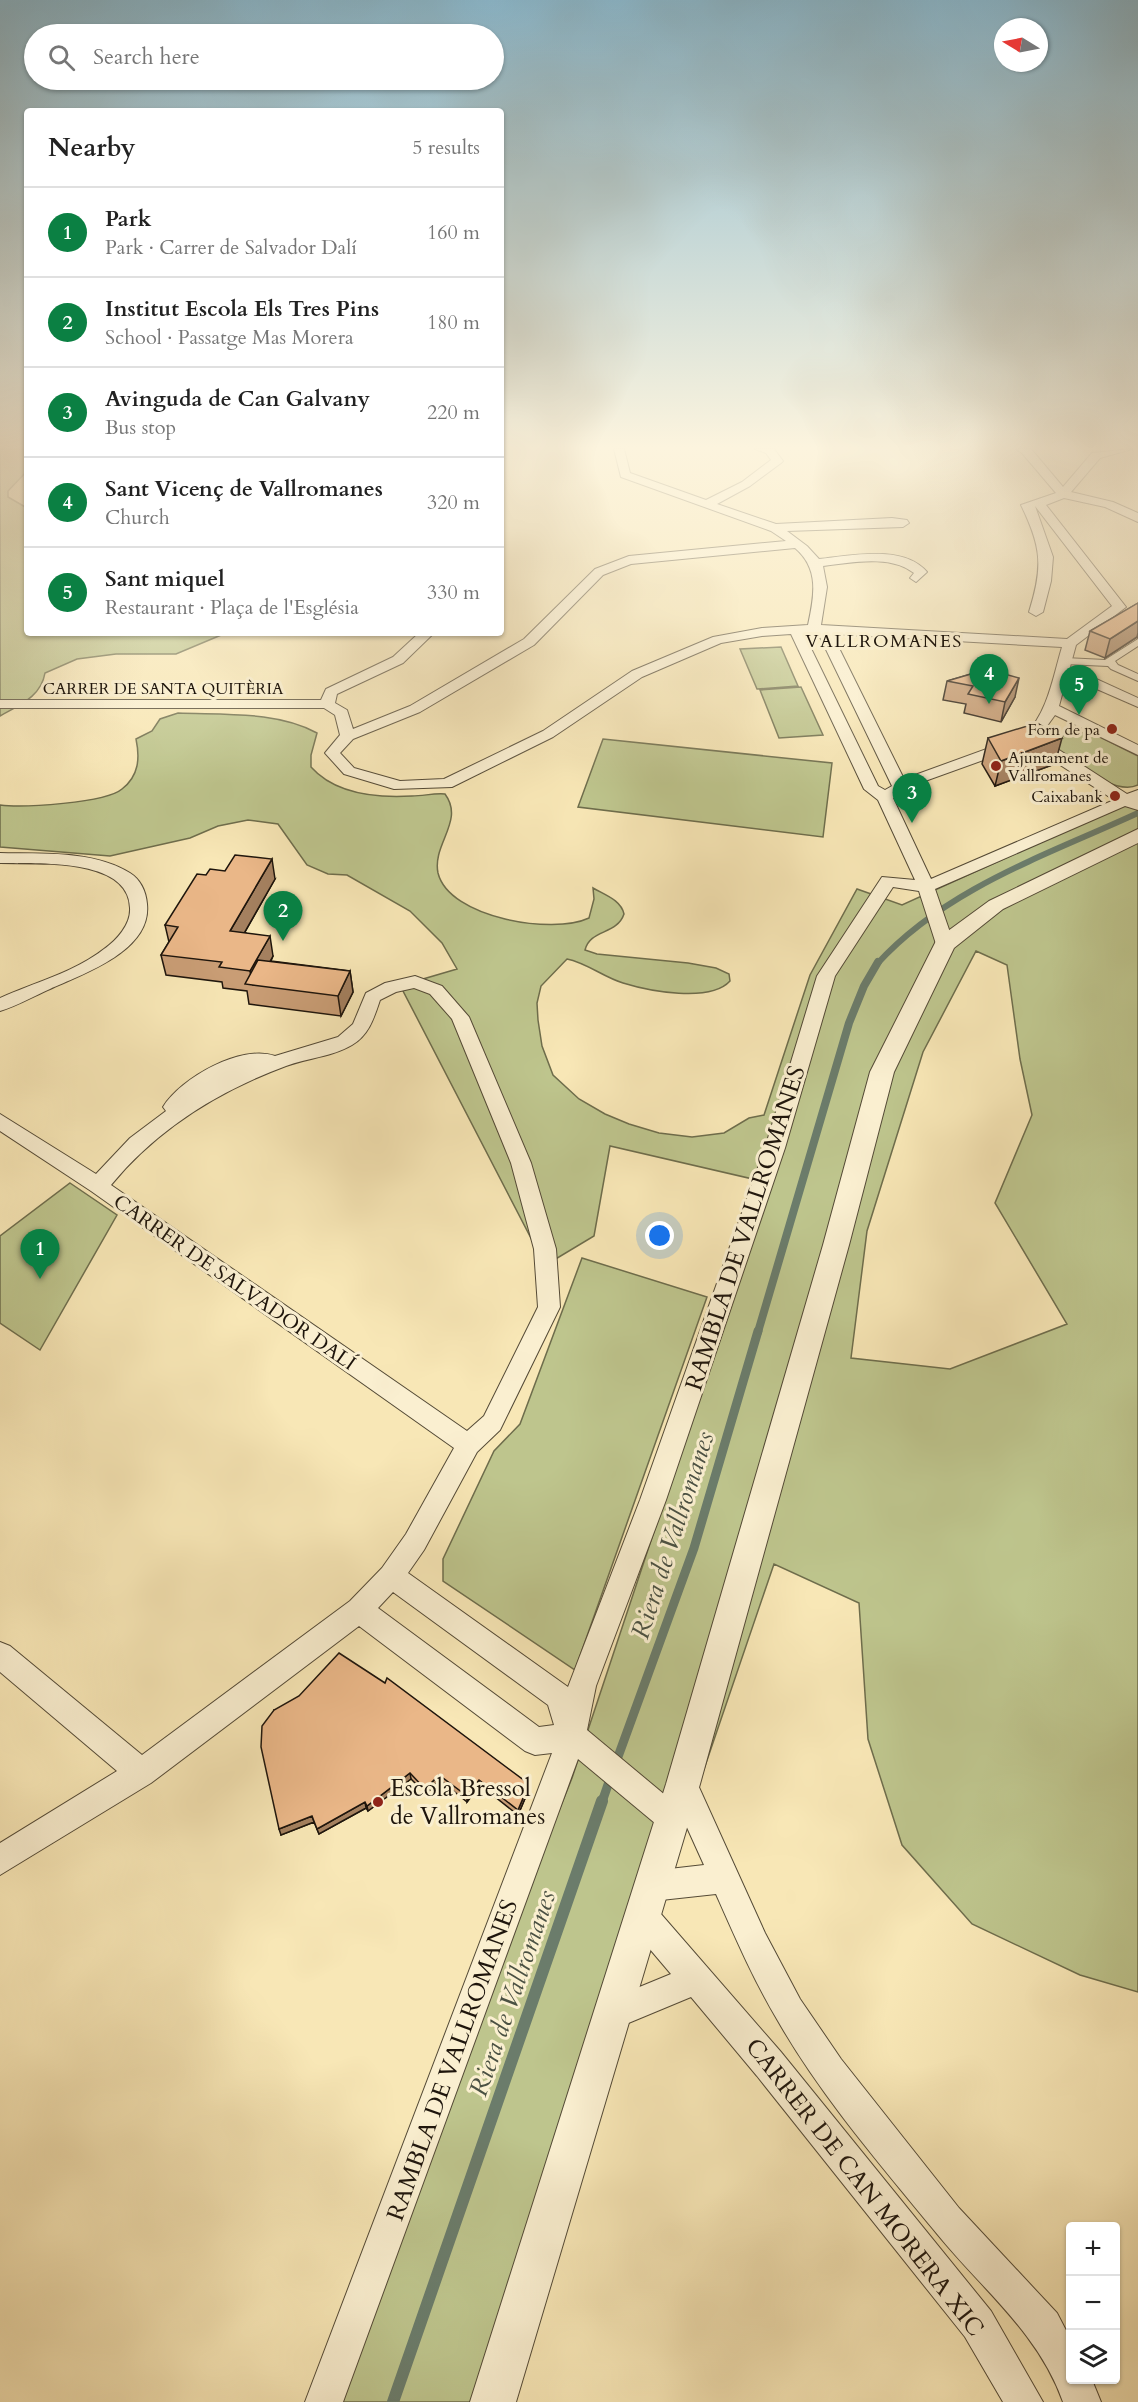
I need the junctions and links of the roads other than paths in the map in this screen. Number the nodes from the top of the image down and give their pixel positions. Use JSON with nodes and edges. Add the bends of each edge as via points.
{"nodes":[{"id":1,"x":626,"y":561,"type":"edge"},
{"id":2,"x":870,"y":561,"type":"edge"},
{"id":3,"x":904,"y":561,"type":"edge"},
{"id":4,"x":1047,"y":561,"type":"edge"},
{"id":5,"x":1087,"y":561,"type":"edge"},
{"id":6,"x":815,"y":563,"type":"joint"},
{"id":7,"x":916,"y":578,"type":"dead end"},
{"id":8,"x":1036,"y":612,"type":"dead end"},
{"id":9,"x":818,"y":629,"type":"junction"},
{"id":10,"x":796,"y":630,"type":"junction"},
{"id":11,"x":424,"y":636,"type":"edge"},
{"id":12,"x":1138,"y":642,"type":"edge"},
{"id":13,"x":1070,"y":643,"type":"junction"},
{"id":14,"x":1112,"y":663,"type":"junction"},
{"id":15,"x":1064,"y":665,"type":"junction"},
{"id":16,"x":1138,"y":678,"type":"edge"},
{"id":17,"x":1138,"y":703,"type":"edge"},
{"id":18,"x":0,"y":704,"type":"edge"},
{"id":19,"x":327,"y":704,"type":"junction"},
{"id":20,"x":1051,"y":708,"type":"junction"},
{"id":21,"x":348,"y":736,"type":"junction"},
{"id":22,"x":1030,"y":738,"type":"junction"},
{"id":23,"x":1138,"y":751,"type":"edge"},
{"id":24,"x":900,"y":787,"type":"junction"},
{"id":25,"x":885,"y":797,"type":"junction"},
{"id":26,"x":1134,"y":801,"type":"edge"},
{"id":27,"x":1138,"y":835,"type":"edge"},
{"id":28,"x":0,"y":858,"type":"edge"},
{"id":29,"x":926,"y":887,"type":"junction"},
{"id":30,"x":945,"y":944,"type":"junction"},
{"id":31,"x":0,"y":1005,"type":"edge"},
{"id":32,"x":0,"y":1121,"type":"edge"},
{"id":33,"x":98,"y":1186,"type":"junction"},
{"id":34,"x":468,"y":1445,"type":"junction"},
{"id":35,"x":391,"y":1576,"type":"junction"},
{"id":36,"x":359,"y":1610,"type":"junction"},
{"id":37,"x":0,"y":1655,"type":"edge"},
{"id":38,"x":572,"y":1736,"type":"junction"},
{"id":39,"x":141,"y":1773,"type":"junction"},
{"id":40,"x":683,"y":1784,"type":"junction"},
{"id":41,"x":672,"y":1819,"type":"junction"},
{"id":42,"x":0,"y":1860,"type":"edge"},
{"id":43,"x":726,"y":1878,"type":"junction"},
{"id":44,"x":647,"y":1901,"type":"junction"},
{"id":45,"x":698,"y":1979,"type":"junction"},
{"id":46,"x":614,"y":2013,"type":"junction"},
{"id":47,"x":1066,"y":2365,"type":"edge"},
{"id":48,"x":1076,"y":2384,"type":"edge"},
{"id":49,"x":324,"y":2402,"type":"edge"},
{"id":50,"x":493,"y":2402,"type":"edge"},
{"id":51,"x":1024,"y":2402,"type":"edge"},
{"id":52,"x":1082,"y":2402,"type":"edge"}],
"edges":[{"from":1,"to":21,"type":"street","via":[[599,572],[529,642],[415,709]]},
{"from":2,"to":6,"type":"street"},
{"from":3,"to":7,"type":"street","via":[[921,572]]},
{"from":4,"to":8,"type":"street"},
{"from":5,"to":13,"type":"street","via":[[1124,606]]},
{"from":6,"to":9,"type":"street","via":[[821,598]]},
{"from":9,"to":10,"type":"street"},
{"from":9,"to":13,"type":"street"},
{"from":9,"to":24,"type":"street"},
{"from":10,"to":21,"type":"street","via":[[717,640],[637,674],[548,734],[447,784],[399,786],[349,771],[332,753]]},
{"from":10,"to":25,"type":"street","via":[[872,789]]},
{"from":11,"to":19,"type":"street","via":[[398,660],[331,692]]},
{"from":12,"to":14,"type":"street","via":[[1110,660]]},
{"from":13,"to":15,"type":"street"},
{"from":14,"to":15,"type":"street"},
{"from":14,"to":16,"type":"street"},
{"from":15,"to":17,"type":"street"},
{"from":15,"to":20,"type":"street"},
{"from":18,"to":19,"type":"street","name":"CARRER DE SANTA QUITÈRIA"},
{"from":19,"to":21,"type":"street","via":[[342,713]]},
{"from":20,"to":22,"type":"street","via":[[1043,725]]},
{"from":20,"to":23,"type":"street"},
{"from":22,"to":24,"type":"street"},
{"from":22,"to":26,"type":"street"},
{"from":24,"to":25,"type":"street"},
{"from":25,"to":29,"type":"street"},
{"from":26,"to":29,"type":"street"},
{"from":27,"to":30,"type":"street","via":[[996,905]]},
{"from":28,"to":31,"type":"street","via":[[92,864],[113,870],[132,883],[140,902],[134,926],[105,958]]},
{"from":29,"to":30,"type":"street"},
{"from":29,"to":38,"type":"street","name":"RAMBLA DE VALLROMANES","via":[[888,881],[826,976],[775,1148],[653,1500],[582,1686]]},
{"from":30,"to":40,"type":"street","via":[[882,1072]]},
{"from":32,"to":33,"type":"street","name":"CARRER DE SALVADOR DALÍ"},
{"from":33,"to":34,"type":"street","name":"CARRER DE SALVADOR DALÍ"},
{"from":33,"to":34,"type":"street","via":[[162,1122],[209,1094],[283,1060],[334,1048],[353,1035],[367,1020],[372,997],[391,987],[415,982],[436,990],[460,1017],[521,1163],[545,1249],[549,1307],[492,1423]]},
{"from":34,"to":35,"type":"street","via":[[415,1542]]},
{"from":35,"to":36,"type":"street"},
{"from":35,"to":38,"type":"street","via":[[559,1697]]},
{"from":36,"to":38,"type":"street","via":[[535,1741]]},
{"from":36,"to":39,"type":"street"},
{"from":37,"to":39,"type":"street"},
{"from":38,"to":41,"type":"street"},
{"from":38,"to":49,"type":"street","name":"RAMBLA DE VALLROMANES"},
{"from":39,"to":42,"type":"street"},
{"from":40,"to":41,"type":"street"},
{"from":40,"to":43,"type":"street","name":"CARRER DE CAN MORERA XIC"},
{"from":41,"to":44,"type":"street"},
{"from":43,"to":44,"type":"street"},
{"from":43,"to":47,"type":"street","name":"CARRER DE CAN MORERA XIC","via":[[789,2010],[829,2071],[947,2220],[1044,2326]]},
{"from":44,"to":45,"type":"street","name":"CARRER DE CAN MORERA XIC"},
{"from":44,"to":46,"type":"street"},
{"from":45,"to":46,"type":"street"},
{"from":45,"to":51,"type":"street","name":"CARRER DE CAN MORERA XIC","via":[[978,2324]]},
{"from":46,"to":50,"type":"street"},
{"from":48,"to":52,"type":"street"}]}
